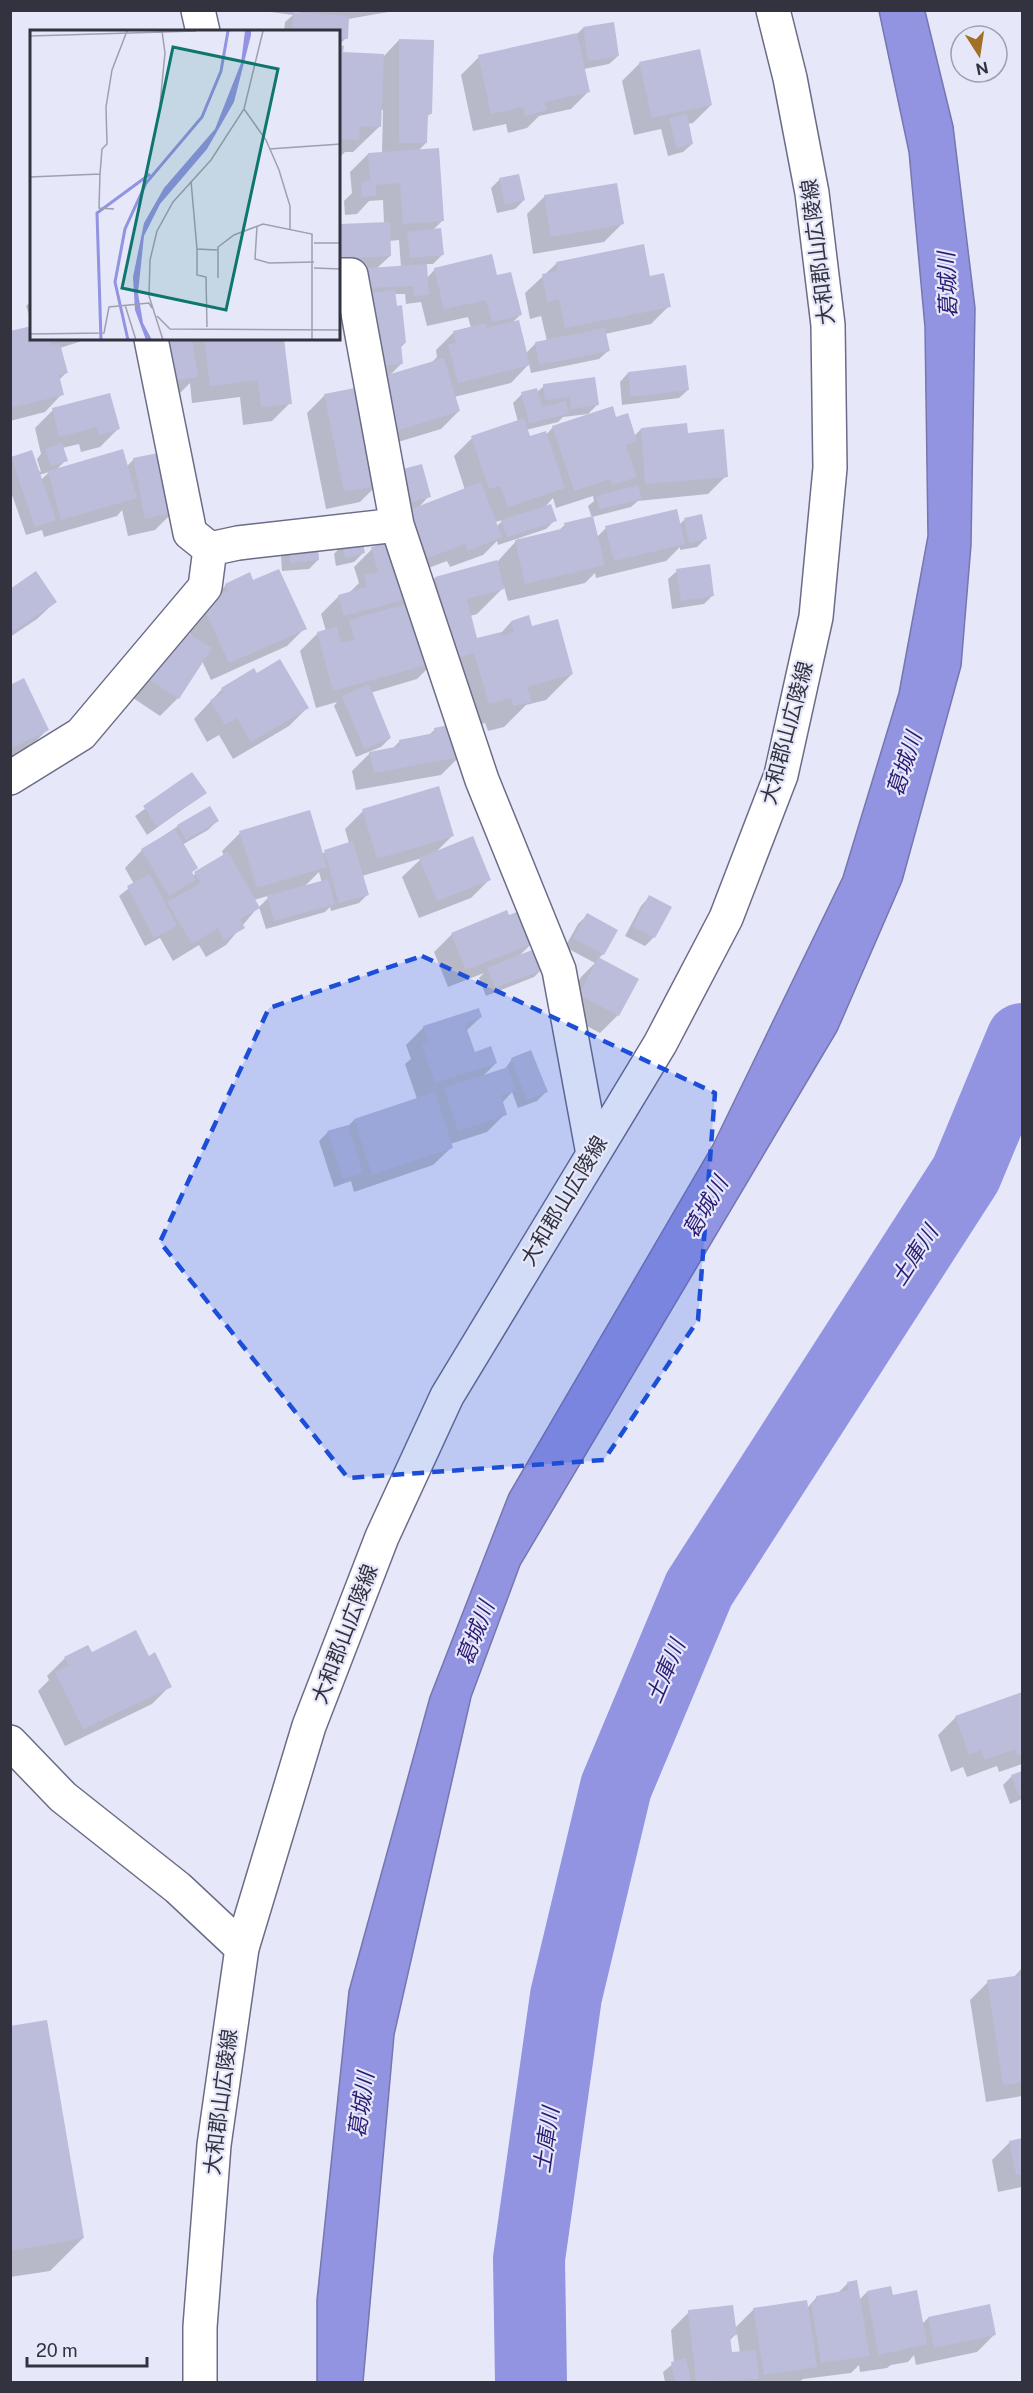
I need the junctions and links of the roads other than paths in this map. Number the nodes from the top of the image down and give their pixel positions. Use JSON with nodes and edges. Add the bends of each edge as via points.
{"nodes":[{"id":1,"x":198,"y":10,"type":"edge"},
{"id":2,"x":773,"y":10,"type":"edge"},
{"id":3,"x":203,"y":30,"type":"edge"},
{"id":4,"x":340,"y":275,"type":"edge"},
{"id":5,"x":151,"y":340,"type":"edge"},
{"id":6,"x":397,"y":525,"type":"junction"},
{"id":7,"x":210,"y":549,"type":"junction"},
{"id":8,"x":10,"y":778,"type":"edge"},
{"id":9,"x":593,"y":1154,"type":"junction"},
{"id":10,"x":10,"y":1742,"type":"edge"},
{"id":11,"x":242,"y":1948,"type":"junction"},
{"id":12,"x":200,"y":2382,"type":"edge"}],
"edges":[{"from":1,"to":3,"type":"main road"},
{"from":2,"to":9,"type":"main road","name":"大和郡山広陵線","via":[[812,193],[828,324],[830,468],[816,616],[781,775],[726,918],[660,1044]]},
{"from":4,"to":6,"type":"main road","via":[[351,275]]},
{"from":5,"to":7,"type":"main road","via":[[190,533]]},
{"from":6,"to":7,"type":"main road"},
{"from":6,"to":9,"type":"main road","via":[[482,780],[559,970]]},
{"from":7,"to":8,"type":"main road","via":[[205,587],[81,734]]},
{"from":9,"to":11,"type":"main road","name":"大和郡山広陵線","via":[[447,1396],[382,1537],[309,1726]]},
{"from":10,"to":11,"type":"main road","via":[[63,1797],[178,1888]]},
{"from":11,"to":12,"type":"main road","name":"大和郡山広陵線","via":[[214,2145],[200,2326]]}]}
